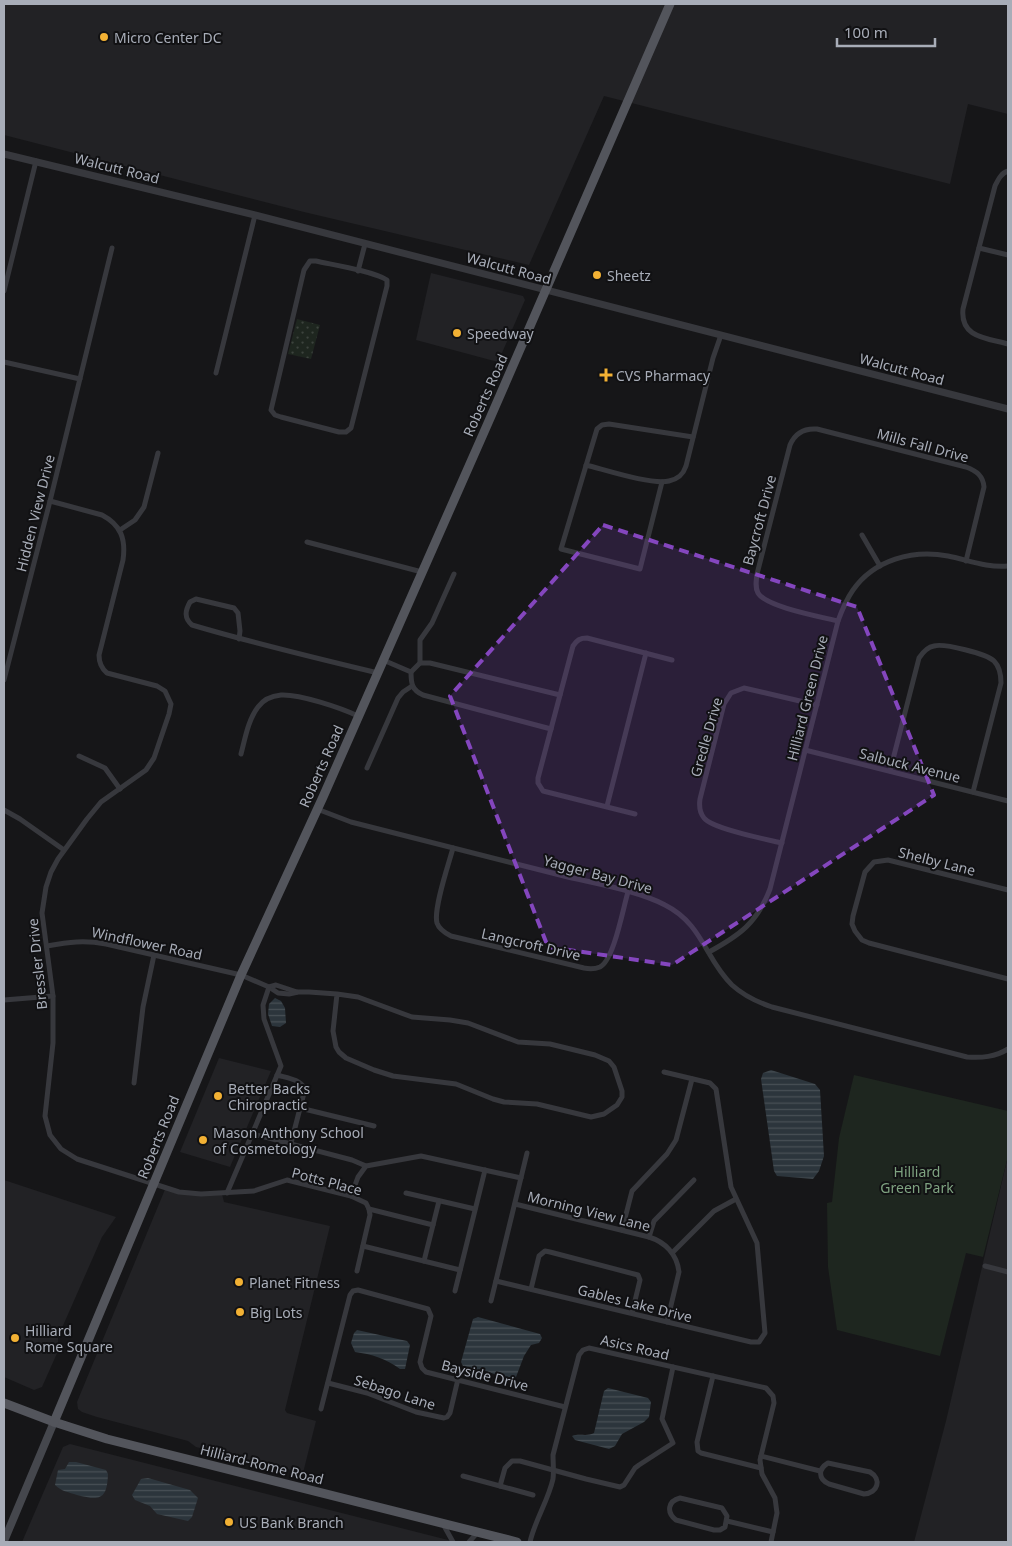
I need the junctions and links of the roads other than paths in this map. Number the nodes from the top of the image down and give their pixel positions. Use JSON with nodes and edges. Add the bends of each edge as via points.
{"nodes":[{"id":1,"x":670,"y":4,"type":"edge"},
{"id":2,"x":4,"y":154,"type":"edge"},
{"id":3,"x":36,"y":161,"type":"junction"},
{"id":4,"x":1006,"y":172,"type":"edge"},
{"id":5,"x":255,"y":215,"type":"junction"},
{"id":6,"x":365,"y":244,"type":"junction"},
{"id":7,"x":112,"y":248,"type":"dead end"},
{"id":8,"x":979,"y":248,"type":"junction"},
{"id":9,"x":1008,"y":255,"type":"edge"},
{"id":10,"x":358,"y":271,"type":"junction"},
{"id":11,"x":4,"y":291,"type":"edge"},
{"id":12,"x":547,"y":291,"type":"junction"},
{"id":13,"x":721,"y":335,"type":"junction"},
{"id":14,"x":1008,"y":344,"type":"edge"},
{"id":15,"x":4,"y":362,"type":"edge"},
{"id":16,"x":216,"y":373,"type":"dead end"},
{"id":17,"x":80,"y":379,"type":"junction"},
{"id":18,"x":1008,"y":410,"type":"edge"},
{"id":19,"x":801,"y":431,"type":"joint"},
{"id":20,"x":693,"y":437,"type":"junction"},
{"id":21,"x":158,"y":453,"type":"dead end"},
{"id":22,"x":586,"y":465,"type":"junction"},
{"id":23,"x":662,"y":482,"type":"junction"},
{"id":24,"x":50,"y":501,"type":"junction"},
{"id":25,"x":120,"y":530,"type":"junction"},
{"id":26,"x":862,"y":535,"type":"dead end"},
{"id":27,"x":307,"y":542,"type":"dead end"},
{"id":28,"x":966,"y":561,"type":"junction"},
{"id":29,"x":880,"y":566,"type":"junction"},
{"id":30,"x":1008,"y":566,"type":"edge"},
{"id":31,"x":422,"y":572,"type":"junction"},
{"id":32,"x":454,"y":574,"type":"dead end"},
{"id":33,"x":838,"y":621,"type":"junction"},
{"id":34,"x":238,"y":639,"type":"junction"},
{"id":35,"x":646,"y":653,"type":"junction"},
{"id":36,"x":383,"y":660,"type":"junction"},
{"id":37,"x":672,"y":660,"type":"dead end"},
{"id":38,"x":420,"y":663,"type":"junction"},
{"id":39,"x":411,"y":672,"type":"junction"},
{"id":40,"x":378,"y":673,"type":"junction"},
{"id":41,"x":4,"y":680,"type":"edge"},
{"id":42,"x":412,"y":686,"type":"junction"},
{"id":43,"x":560,"y":695,"type":"junction"},
{"id":44,"x":817,"y":705,"type":"junction"},
{"id":45,"x":358,"y":716,"type":"junction"},
{"id":46,"x":551,"y":729,"type":"junction"},
{"id":47,"x":806,"y":750,"type":"junction"},
{"id":48,"x":242,"y":754,"type":"dead end"},
{"id":49,"x":79,"y":756,"type":"dead end"},
{"id":50,"x":367,"y":768,"type":"dead end"},
{"id":51,"x":890,"y":771,"type":"junction"},
{"id":52,"x":120,"y":788,"type":"junction"},
{"id":53,"x":973,"y":792,"type":"junction"},
{"id":54,"x":1008,"y":801,"type":"edge"},
{"id":55,"x":607,"y":806,"type":"junction"},
{"id":56,"x":317,"y":808,"type":"junction"},
{"id":57,"x":4,"y":810,"type":"edge"},
{"id":58,"x":635,"y":814,"type":"dead end"},
{"id":59,"x":782,"y":843,"type":"junction"},
{"id":60,"x":453,"y":848,"type":"junction"},
{"id":61,"x":64,"y":850,"type":"junction"},
{"id":62,"x":1008,"y":890,"type":"edge"},
{"id":63,"x":628,"y":892,"type":"junction"},
{"id":64,"x":47,"y":946,"type":"junction"},
{"id":65,"x":710,"y":952,"type":"junction"},
{"id":66,"x":154,"y":956,"type":"junction"},
{"id":67,"x":241,"y":975,"type":"junction"},
{"id":68,"x":1008,"y":980,"type":"edge"},
{"id":69,"x":269,"y":987,"type":"junction"},
{"id":70,"x":337,"y":994,"type":"junction"},
{"id":71,"x":53,"y":996,"type":"junction"},
{"id":72,"x":4,"y":1000,"type":"edge"},
{"id":73,"x":1008,"y":1049,"type":"edge"},
{"id":74,"x":664,"y":1072,"type":"dead end"},
{"id":75,"x":277,"y":1075,"type":"junction"},
{"id":76,"x":692,"y":1078,"type":"junction"},
{"id":77,"x":134,"y":1083,"type":"dead end"},
{"id":78,"x":300,"y":1108,"type":"junction"},
{"id":79,"x":374,"y":1126,"type":"dead end"},
{"id":80,"x":253,"y":1134,"type":"junction"},
{"id":81,"x":291,"y":1143,"type":"junction"},
{"id":82,"x":527,"y":1153,"type":"dead end"},
{"id":83,"x":366,"y":1166,"type":"junction"},
{"id":84,"x":485,"y":1170,"type":"junction"},
{"id":85,"x":521,"y":1178,"type":"junction"},
{"id":86,"x":694,"y":1180,"type":"dead end"},
{"id":87,"x":154,"y":1184,"type":"junction"},
{"id":88,"x":227,"y":1193,"type":"junction"},
{"id":89,"x":406,"y":1193,"type":"dead end"},
{"id":90,"x":351,"y":1196,"type":"junction"},
{"id":91,"x":736,"y":1199,"type":"junction"},
{"id":92,"x":439,"y":1201,"type":"junction"},
{"id":93,"x":515,"y":1204,"type":"junction"},
{"id":94,"x":369,"y":1209,"type":"junction"},
{"id":95,"x":475,"y":1209,"type":"junction"},
{"id":96,"x":433,"y":1225,"type":"junction"},
{"id":97,"x":622,"y":1230,"type":"junction"},
{"id":98,"x":649,"y":1237,"type":"junction"},
{"id":99,"x":363,"y":1246,"type":"junction"},
{"id":100,"x":672,"y":1253,"type":"junction"},
{"id":101,"x":424,"y":1261,"type":"junction"},
{"id":102,"x":985,"y":1266,"type":"dead end"},
{"id":103,"x":460,"y":1270,"type":"junction"},
{"id":104,"x":357,"y":1272,"type":"dead end"},
{"id":105,"x":1008,"y":1272,"type":"edge"},
{"id":106,"x":496,"y":1281,"type":"junction"},
{"id":107,"x":532,"y":1289,"type":"junction"},
{"id":108,"x":455,"y":1291,"type":"dead end"},
{"id":109,"x":491,"y":1301,"type":"dead end"},
{"id":110,"x":632,"y":1313,"type":"junction"},
{"id":111,"x":667,"y":1322,"type":"junction"},
{"id":112,"x":673,"y":1367,"type":"junction"},
{"id":113,"x":713,"y":1376,"type":"junction"},
{"id":114,"x":458,"y":1379,"type":"junction"},
{"id":115,"x":328,"y":1383,"type":"junction"},
{"id":116,"x":4,"y":1403,"type":"edge"},
{"id":117,"x":565,"y":1407,"type":"junction"},
{"id":118,"x":321,"y":1409,"type":"dead end"},
{"id":119,"x":54,"y":1422,"type":"junction"},
{"id":120,"x":761,"y":1456,"type":"junction"},
{"id":121,"x":761,"y":1468,"type":"junction"},
{"id":122,"x":554,"y":1470,"type":"junction"},
{"id":123,"x":820,"y":1471,"type":"junction"},
{"id":124,"x":463,"y":1476,"type":"dead end"},
{"id":125,"x":500,"y":1486,"type":"junction"},
{"id":126,"x":533,"y":1495,"type":"dead end"},
{"id":127,"x":727,"y":1521,"type":"junction"},
{"id":128,"x":443,"y":1524,"type":"junction"},
{"id":129,"x":774,"y":1532,"type":"junction"},
{"id":130,"x":478,"y":1533,"type":"junction"},
{"id":131,"x":4,"y":1541,"type":"edge"},
{"id":132,"x":452,"y":1542,"type":"edge"},
{"id":133,"x":469,"y":1542,"type":"edge"},
{"id":134,"x":517,"y":1542,"type":"edge"},
{"id":135,"x":530,"y":1542,"type":"edge"},
{"id":136,"x":771,"y":1542,"type":"edge"}],
"edges":[{"from":1,"to":12,"type":"main road","name":"Roberts Road"},
{"from":2,"to":3,"type":"street","name":"Walcutt Road"},
{"from":3,"to":5,"type":"street","name":"Walcutt Road"},
{"from":3,"to":11,"type":"street"},
{"from":4,"to":8,"type":"street","via":[[998,178],[995,186]]},
{"from":5,"to":6,"type":"street","name":"Walcutt Road"},
{"from":5,"to":16,"type":"street"},
{"from":6,"to":10,"type":"street"},
{"from":6,"to":12,"type":"street","name":"Walcutt Road"},
{"from":7,"to":17,"type":"street","name":"Hidden View Drive"},
{"from":8,"to":9,"type":"street"},
{"from":8,"to":14,"type":"street","via":[[962,318],[971,332]]},
{"from":10,"to":10,"type":"street","via":[[382,277],[387,282],[351,428],[339,432],[273,413],[272,405],[306,265],[316,261]]},
{"from":12,"to":13,"type":"street","name":"Walcutt Road"},
{"from":12,"to":31,"type":"main road","name":"Roberts Road"},
{"from":13,"to":18,"type":"street","name":"Walcutt Road"},
{"from":13,"to":20,"type":"street"},
{"from":15,"to":17,"type":"street"},
{"from":17,"to":24,"type":"street","name":"Hidden View Drive"},
{"from":19,"to":28,"type":"street","name":"Mills Fall Drive","via":[[817,429],[976,472],[984,487]]},
{"from":19,"to":33,"type":"street","name":"Baycroft Drive","via":[[790,445],[756,588],[762,598],[772,604]]},
{"from":20,"to":22,"type":"street","via":[[602,425],[597,430]]},
{"from":20,"to":23,"type":"street","via":[[682,474]]},
{"from":21,"to":25,"type":"street","via":[[141,514]]},
{"from":22,"to":23,"type":"street"},
{"from":22,"to":23,"type":"street","via":[[561,549],[640,569]]},
{"from":24,"to":25,"type":"street","via":[[102,514]]},
{"from":24,"to":41,"type":"street","name":"Hidden View Drive"},
{"from":25,"to":52,"type":"street","name":"Bressler Drive","via":[[123,560],[100,662],[107,673],[149,683],[163,689],[170,698],[154,758],[146,770]]},
{"from":26,"to":29,"type":"street"},
{"from":27,"to":31,"type":"street"},
{"from":28,"to":29,"type":"street","name":"Hilliard Green Drive","via":[[915,554]]},
{"from":28,"to":30,"type":"street","name":"Hilliard Green Drive"},
{"from":29,"to":33,"type":"street","name":"Hilliard Green Drive","via":[[854,589]]},
{"from":31,"to":36,"type":"main road","name":"Roberts Road"},
{"from":32,"to":38,"type":"street","via":[[432,623],[420,640]]},
{"from":33,"to":44,"type":"street","name":"Hilliard Green Drive"},
{"from":34,"to":34,"type":"street","via":[[238,613],[234,608],[196,599],[190,602],[186,617],[192,625]]},
{"from":34,"to":40,"type":"street"},
{"from":35,"to":37,"type":"street"},
{"from":35,"to":43,"type":"street","via":[[581,638],[573,646]]},
{"from":35,"to":55,"type":"street"},
{"from":36,"to":39,"type":"street"},
{"from":36,"to":40,"type":"main road","name":"Roberts Road"},
{"from":38,"to":39,"type":"street"},
{"from":38,"to":43,"type":"street"},
{"from":39,"to":42,"type":"street"},
{"from":40,"to":45,"type":"main road","name":"Roberts Road"},
{"from":42,"to":46,"type":"street","via":[[423,695]]},
{"from":42,"to":50,"type":"street","via":[[398,698]]},
{"from":43,"to":46,"type":"street"},
{"from":44,"to":47,"type":"street","name":"Hilliard Green Drive"},
{"from":44,"to":59,"type":"street","name":"Gredle Drive","via":[[751,688],[731,693],[724,704],[700,799],[702,816],[716,826]]},
{"from":45,"to":48,"type":"street","via":[[293,696],[274,696],[264,700],[252,716]]},
{"from":45,"to":56,"type":"main road","name":"Roberts Road"},
{"from":46,"to":55,"type":"street","via":[[538,778],[543,791]]},
{"from":47,"to":51,"type":"street","name":"Salbuck Avenue"},
{"from":47,"to":59,"type":"street","name":"Hilliard Green Drive"},
{"from":49,"to":52,"type":"street","via":[[105,768]]},
{"from":51,"to":53,"type":"street","name":"Salbuck Avenue"},
{"from":51,"to":53,"type":"street","via":[[923,652],[935,645],[984,656],[997,665],[1000,683]]},
{"from":52,"to":61,"type":"street","name":"Bressler Drive","via":[[101,802]]},
{"from":53,"to":54,"type":"street","name":"Salbuck Avenue"},
{"from":55,"to":58,"type":"street"},
{"from":56,"to":60,"type":"street","name":"Yagger Bay Drive","via":[[350,822]]},
{"from":56,"to":67,"type":"main road","name":"Roberts Road"},
{"from":57,"to":61,"type":"street"},
{"from":59,"to":65,"type":"street","name":"Hilliard Green Drive","via":[[770,889],[756,918],[745,930]]},
{"from":60,"to":63,"type":"street","name":"Yagger Bay Drive"},
{"from":60,"to":63,"type":"street","name":"Langcroft Drive","via":[[436,921],[451,936],[584,968],[601,967],[611,953]]},
{"from":61,"to":64,"type":"street","name":"Bressler Drive","via":[[51,872],[43,901]]},
{"from":62,"to":68,"type":"street","name":"Shelby Lane","via":[[881,860],[864,872],[852,924],[862,940],[869,943]]},
{"from":63,"to":65,"type":"street","name":"Yagger Bay Drive","via":[[680,914]]},
{"from":64,"to":66,"type":"street","name":"Windflower Road","via":[[89,941]]},
{"from":64,"to":71,"type":"street","name":"Bressler Drive"},
{"from":65,"to":73,"type":"street","name":"Yagger Bay Drive","via":[[732,985],[772,1007],[967,1056],[994,1056]]},
{"from":66,"to":67,"type":"street","name":"Windflower Road"},
{"from":66,"to":77,"type":"street","via":[[143,1007]]},
{"from":67,"to":69,"type":"street","name":"Windflower Road"},
{"from":67,"to":87,"type":"main road","name":"Roberts Road"},
{"from":69,"to":70,"type":"street","name":"Windflower Road","via":[[278,993]]},
{"from":69,"to":75,"type":"street","via":[[263,1012],[281,1063]]},
{"from":70,"to":70,"type":"street","name":"Windflower Road","via":[[333,1032],[336,1047],[346,1058],[374,1070],[393,1076],[456,1084],[504,1102],[537,1104],[591,1117],[604,1114],[622,1097],[614,1066],[605,1058],[555,1045],[518,1042],[450,1020],[412,1018],[358,996]]},
{"from":71,"to":72,"type":"street"},
{"from":71,"to":87,"type":"street","name":"Bressler Drive","via":[[53,1043],[45,1116],[50,1134],[61,1149],[77,1159]]},
{"from":74,"to":76,"type":"street"},
{"from":75,"to":78,"type":"street","via":[[300,1082],[304,1087]]},
{"from":75,"to":80,"type":"street"},
{"from":76,"to":91,"type":"street","via":[[714,1085],[717,1092],[731,1188]]},
{"from":76,"to":97,"type":"street","via":[[676,1140],[632,1191]]},
{"from":78,"to":79,"type":"street"},
{"from":78,"to":81,"type":"street"},
{"from":80,"to":81,"type":"street"},
{"from":80,"to":88,"type":"street"},
{"from":81,"to":83,"type":"street"},
{"from":82,"to":85,"type":"street"},
{"from":83,"to":84,"type":"street","via":[[416,1156]]},
{"from":83,"to":90,"type":"street","via":[[358,1176]]},
{"from":84,"to":85,"type":"street"},
{"from":84,"to":95,"type":"street"},
{"from":85,"to":93,"type":"street"},
{"from":86,"to":98,"type":"street","via":[[654,1221]]},
{"from":87,"to":88,"type":"street","name":"Potts Place","via":[[189,1194]]},
{"from":87,"to":119,"type":"main road","name":"Roberts Road"},
{"from":88,"to":90,"type":"street","name":"Potts Place","via":[[254,1192],[287,1180]]},
{"from":89,"to":92,"type":"street"},
{"from":90,"to":94,"type":"street","name":"Potts Place","via":[[366,1203]]},
{"from":91,"to":100,"type":"street","via":[[714,1211]]},
{"from":91,"to":111,"type":"street","name":"Gables Lake Drive","via":[[757,1243],[765,1333],[758,1342],[751,1342]]},
{"from":92,"to":95,"type":"street"},
{"from":92,"to":96,"type":"street"},
{"from":93,"to":97,"type":"street","name":"Morning View Lane"},
{"from":93,"to":106,"type":"street"},
{"from":94,"to":96,"type":"street","name":"Potts Place"},
{"from":94,"to":99,"type":"street"},
{"from":95,"to":103,"type":"street"},
{"from":96,"to":101,"type":"street"},
{"from":97,"to":98,"type":"street","name":"Morning View Lane"},
{"from":98,"to":100,"type":"street","name":"Morning View Lane"},
{"from":99,"to":101,"type":"street"},
{"from":99,"to":104,"type":"street"},
{"from":100,"to":111,"type":"street","via":[[679,1272]]},
{"from":101,"to":103,"type":"street"},
{"from":102,"to":105,"type":"street"},
{"from":103,"to":108,"type":"street"},
{"from":106,"to":107,"type":"street","name":"Gables Lake Drive"},
{"from":106,"to":109,"type":"street"},
{"from":107,"to":110,"type":"street","name":"Gables Lake Drive"},
{"from":107,"to":110,"type":"street","via":[[539,1256],[545,1251],[550,1252],[638,1275],[640,1280]]},
{"from":110,"to":111,"type":"street","name":"Gables Lake Drive"},
{"from":112,"to":113,"type":"street","name":"Asics Road"},
{"from":112,"to":117,"type":"street","name":"Asics Road","via":[[589,1348],[583,1350]]},
{"from":112,"to":122,"type":"street","via":[[662,1419],[673,1443],[638,1465],[624,1485],[615,1486]]},
{"from":113,"to":120,"type":"street","name":"Asics Road","via":[[766,1388],[773,1396]]},
{"from":113,"to":121,"type":"street","via":[[697,1442],[698,1451]]},
{"from":114,"to":115,"type":"street","name":"Sebago Lane","via":[[447,1418],[416,1412],[367,1393]]},
{"from":114,"to":115,"type":"street","name":"Bayside Drive","via":[[426,1372],[422,1368],[420,1362],[431,1316],[428,1309],[358,1290],[350,1295]]},
{"from":114,"to":117,"type":"street","name":"Bayside Drive"},
{"from":115,"to":118,"type":"street","name":"Bayside Drive"},
{"from":116,"to":119,"type":"main road","name":"Hilliard-Rome Road"},
{"from":117,"to":122,"type":"street","name":"Asics Road","via":[[552,1455]]},
{"from":119,"to":128,"type":"main road","name":"Hilliard-Rome Road","via":[[115,1441]]},
{"from":119,"to":131,"type":"main road","name":"Roberts Road"},
{"from":120,"to":121,"type":"street","name":"Asics Road"},
{"from":120,"to":123,"type":"street"},
{"from":121,"to":129,"type":"street","via":[[778,1513]]},
{"from":122,"to":125,"type":"street","via":[[512,1460],[505,1468]]},
{"from":122,"to":135,"type":"street","name":"Asics Road"},
{"from":123,"to":123,"type":"street","via":[[828,1463],[870,1472],[877,1480],[877,1486],[874,1491],[864,1494],[824,1481]]},
{"from":124,"to":125,"type":"street"},
{"from":125,"to":126,"type":"street"},
{"from":127,"to":127,"type":"street","via":[[720,1530],[714,1530],[676,1520],[671,1516],[670,1504],[680,1498],[722,1508]]},
{"from":127,"to":129,"type":"street"},
{"from":128,"to":130,"type":"main road","name":"Hilliard-Rome Road"},
{"from":128,"to":132,"type":"street"},
{"from":129,"to":136,"type":"street"},
{"from":130,"to":133,"type":"street"},
{"from":130,"to":134,"type":"main road","name":"Hilliard-Rome Road"}]}
